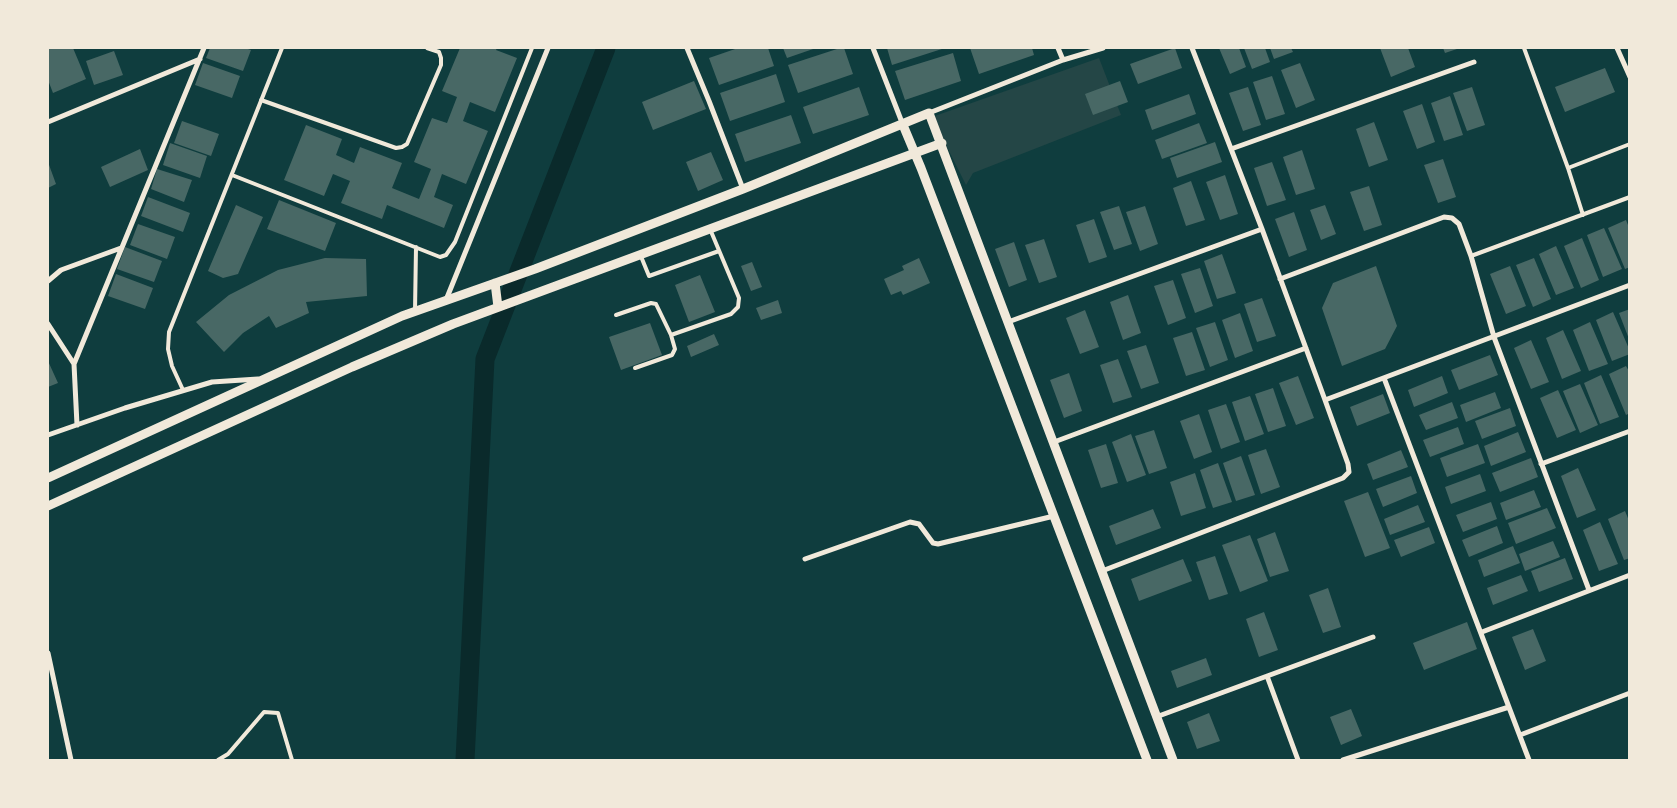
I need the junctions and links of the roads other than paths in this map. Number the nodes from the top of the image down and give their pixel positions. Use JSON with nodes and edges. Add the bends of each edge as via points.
{"nodes":[{"id":1,"x":204,"y":48,"type":"edge"},
{"id":2,"x":282,"y":48,"type":"edge"},
{"id":3,"x":427,"y":48,"type":"edge"},
{"id":4,"x":532,"y":48,"type":"edge"},
{"id":5,"x":548,"y":48,"type":"edge"},
{"id":6,"x":687,"y":48,"type":"edge"},
{"id":7,"x":873,"y":48,"type":"edge"},
{"id":8,"x":1058,"y":48,"type":"edge"},
{"id":9,"x":1103,"y":48,"type":"edge"},
{"id":10,"x":1192,"y":48,"type":"edge"},
{"id":11,"x":1524,"y":48,"type":"edge"},
{"id":12,"x":1617,"y":48,"type":"edge"},
{"id":13,"x":200,"y":59,"type":"junction"},
{"id":14,"x":1063,"y":60,"type":"junction"},
{"id":15,"x":1474,"y":62,"type":"dead end"},
{"id":16,"x":1630,"y":77,"type":"edge"},
{"id":17,"x":261,"y":100,"type":"junction"},
{"id":18,"x":929,"y":113,"type":"junction"},
{"id":19,"x":48,"y":122,"type":"edge"},
{"id":20,"x":903,"y":125,"type":"junction"},
{"id":21,"x":942,"y":143,"type":"junction"},
{"id":22,"x":1630,"y":144,"type":"edge"},
{"id":23,"x":1231,"y":149,"type":"junction"},
{"id":24,"x":914,"y":153,"type":"junction"},
{"id":25,"x":1568,"y":168,"type":"junction"},
{"id":26,"x":232,"y":175,"type":"junction"},
{"id":27,"x":743,"y":189,"type":"junction"},
{"id":28,"x":1630,"y":197,"type":"edge"},
{"id":29,"x":1583,"y":215,"type":"junction"},
{"id":30,"x":1262,"y":228,"type":"junction"},
{"id":31,"x":710,"y":229,"type":"junction"},
{"id":32,"x":121,"y":248,"type":"junction"},
{"id":33,"x":416,"y":248,"type":"junction"},
{"id":34,"x":720,"y":251,"type":"junction"},
{"id":35,"x":640,"y":254,"type":"junction"},
{"id":36,"x":1471,"y":256,"type":"junction"},
{"id":37,"x":1280,"y":278,"type":"junction"},
{"id":38,"x":48,"y":281,"type":"edge"},
{"id":39,"x":495,"y":283,"type":"junction"},
{"id":40,"x":1630,"y":285,"type":"edge"},
{"id":41,"x":446,"y":301,"type":"junction"},
{"id":42,"x":498,"y":307,"type":"junction"},
{"id":43,"x":415,"y":311,"type":"junction"},
{"id":44,"x":616,"y":315,"type":"dead end"},
{"id":45,"x":1008,"y":322,"type":"junction"},
{"id":46,"x":48,"y":324,"type":"edge"},
{"id":47,"x":671,"y":335,"type":"junction"},
{"id":48,"x":1494,"y":336,"type":"junction"},
{"id":49,"x":1306,"y":348,"type":"junction"},
{"id":50,"x":74,"y":364,"type":"junction"},
{"id":51,"x":635,"y":368,"type":"dead end"},
{"id":52,"x":265,"y":378,"type":"junction"},
{"id":53,"x":1384,"y":378,"type":"junction"},
{"id":54,"x":183,"y":390,"type":"junction"},
{"id":55,"x":1325,"y":400,"type":"junction"},
{"id":56,"x":77,"y":425,"type":"junction"},
{"id":57,"x":1630,"y":432,"type":"edge"},
{"id":58,"x":48,"y":436,"type":"edge"},
{"id":59,"x":1054,"y":442,"type":"junction"},
{"id":60,"x":1541,"y":464,"type":"junction"},
{"id":61,"x":48,"y":478,"type":"edge"},
{"id":62,"x":48,"y":506,"type":"edge"},
{"id":63,"x":1054,"y":516,"type":"junction"},
{"id":64,"x":805,"y":559,"type":"dead end"},
{"id":65,"x":1102,"y":572,"type":"junction"},
{"id":66,"x":1630,"y":575,"type":"edge"},
{"id":67,"x":1589,"y":590,"type":"junction"},
{"id":68,"x":1482,"y":632,"type":"junction"},
{"id":69,"x":1373,"y":637,"type":"dead end"},
{"id":70,"x":48,"y":653,"type":"edge"},
{"id":71,"x":1267,"y":676,"type":"junction"},
{"id":72,"x":1630,"y":693,"type":"edge"},
{"id":73,"x":1509,"y":707,"type":"junction"},
{"id":74,"x":1156,"y":717,"type":"junction"},
{"id":75,"x":1520,"y":735,"type":"junction"},
{"id":76,"x":71,"y":760,"type":"edge"},
{"id":77,"x":218,"y":760,"type":"edge"},
{"id":78,"x":292,"y":760,"type":"edge"},
{"id":79,"x":1147,"y":760,"type":"edge"},
{"id":80,"x":1173,"y":760,"type":"edge"},
{"id":81,"x":1298,"y":760,"type":"edge"},
{"id":82,"x":1343,"y":760,"type":"edge"},
{"id":83,"x":1529,"y":760,"type":"edge"}],
"edges":[{"from":1,"to":13,"type":"street"},
{"from":2,"to":17,"type":"lane"},
{"from":3,"to":17,"type":"lane","via":[[438,52],[441,65],[407,144],[402,147],[396,148]]},
{"from":4,"to":33,"type":"lane","via":[[455,242],[446,256],[440,257]]},
{"from":5,"to":41,"type":"street"},
{"from":6,"to":27,"type":"street"},
{"from":7,"to":20,"type":"street"},
{"from":8,"to":14,"type":"street"},
{"from":9,"to":14,"type":"street"},
{"from":10,"to":23,"type":"street"},
{"from":11,"to":25,"type":"lane"},
{"from":12,"to":16,"type":"street"},
{"from":13,"to":19,"type":"street"},
{"from":13,"to":32,"type":"street"},
{"from":14,"to":18,"type":"street"},
{"from":15,"to":23,"type":"street"},
{"from":17,"to":26,"type":"lane"},
{"from":18,"to":20,"type":"street"},
{"from":18,"to":21,"type":"street"},
{"from":20,"to":24,"type":"street"},
{"from":20,"to":27,"type":"street"},
{"from":21,"to":24,"type":"street"},
{"from":21,"to":45,"type":"street"},
{"from":22,"to":25,"type":"lane"},
{"from":23,"to":30,"type":"street"},
{"from":24,"to":31,"type":"street"},
{"from":24,"to":63,"type":"street"},
{"from":25,"to":29,"type":"lane"},
{"from":26,"to":33,"type":"lane"},
{"from":26,"to":54,"type":"lane","via":[[169,332],[172,366]]},
{"from":27,"to":39,"type":"street"},
{"from":28,"to":29,"type":"lane"},
{"from":29,"to":36,"type":"lane"},
{"from":30,"to":37,"type":"street"},
{"from":30,"to":45,"type":"street"},
{"from":31,"to":34,"type":"lane"},
{"from":31,"to":35,"type":"street"},
{"from":32,"to":38,"type":"street","via":[[61,270]]},
{"from":32,"to":50,"type":"street"},
{"from":33,"to":43,"type":"lane"},
{"from":34,"to":35,"type":"lane","via":[[649,276]]},
{"from":34,"to":47,"type":"lane","via":[[739,298],[738,307],[731,314]]},
{"from":35,"to":42,"type":"street"},
{"from":36,"to":37,"type":"street","via":[[1458,224],[1452,218],[1444,217]]},
{"from":36,"to":48,"type":"street"},
{"from":37,"to":49,"type":"street"},
{"from":39,"to":41,"type":"street"},
{"from":39,"to":42,"type":"street"},
{"from":40,"to":48,"type":"street"},
{"from":41,"to":43,"type":"street"},
{"from":42,"to":62,"type":"street","via":[[352,367]]},
{"from":43,"to":52,"type":"street"},
{"from":44,"to":47,"type":"lane","via":[[656,304]]},
{"from":45,"to":59,"type":"street"},
{"from":46,"to":50,"type":"street"},
{"from":47,"to":51,"type":"lane","via":[[675,349],[672,355]]},
{"from":48,"to":53,"type":"street"},
{"from":48,"to":60,"type":"street"},
{"from":49,"to":55,"type":"street"},
{"from":49,"to":59,"type":"street"},
{"from":50,"to":56,"type":"street"},
{"from":52,"to":54,"type":"street","via":[[212,382]]},
{"from":52,"to":61,"type":"street"},
{"from":53,"to":55,"type":"street"},
{"from":53,"to":68,"type":"street"},
{"from":54,"to":56,"type":"street"},
{"from":55,"to":65,"type":"street","via":[[1348,464],[1349,472],[1343,478]]},
{"from":56,"to":58,"type":"street"},
{"from":57,"to":60,"type":"street"},
{"from":59,"to":65,"type":"street"},
{"from":60,"to":67,"type":"street"},
{"from":63,"to":64,"type":"street","via":[[938,544],[932,543],[919,524],[910,522]]},
{"from":63,"to":79,"type":"street"},
{"from":65,"to":74,"type":"street"},
{"from":66,"to":67,"type":"street"},
{"from":67,"to":68,"type":"street"},
{"from":68,"to":73,"type":"street"},
{"from":69,"to":71,"type":"street"},
{"from":70,"to":76,"type":"street"},
{"from":71,"to":74,"type":"street"},
{"from":71,"to":81,"type":"street"},
{"from":72,"to":75,"type":"street"},
{"from":73,"to":75,"type":"street"},
{"from":73,"to":82,"type":"street"},
{"from":74,"to":80,"type":"street"},
{"from":75,"to":83,"type":"street"},
{"from":77,"to":78,"type":"lane","via":[[228,754],[264,712],[278,713]]}]}
